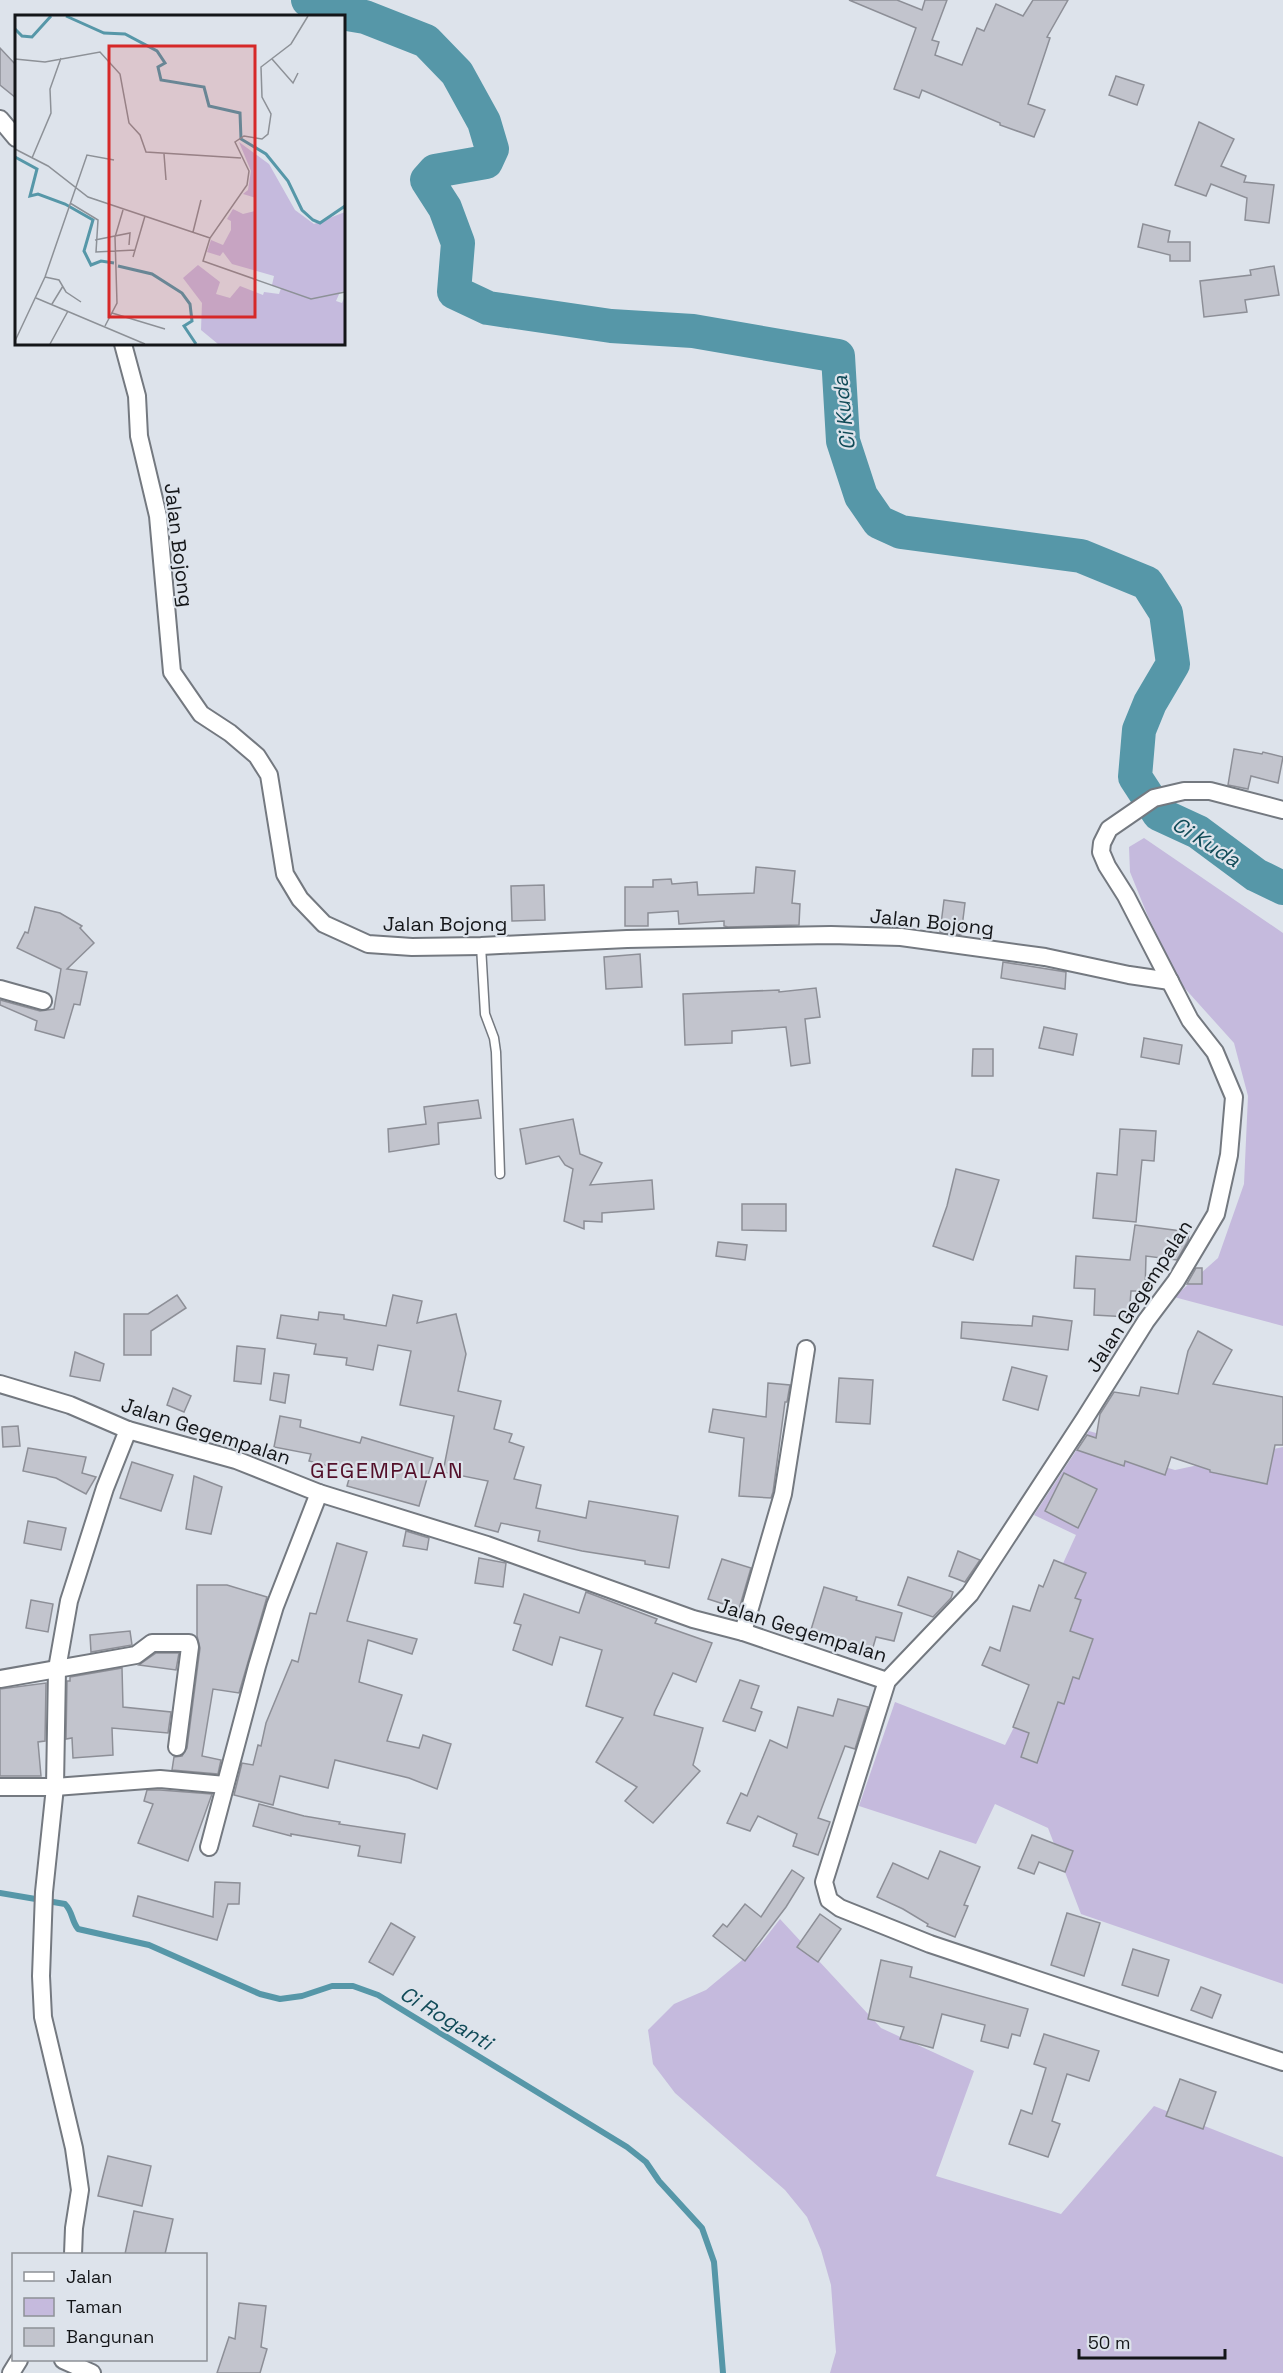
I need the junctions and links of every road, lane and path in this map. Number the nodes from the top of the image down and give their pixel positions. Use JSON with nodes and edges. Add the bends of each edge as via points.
{"nodes":[{"id":1,"x":0,"y":119,"type":"edge"},
{"id":2,"x":15,"y":137,"type":"edge"},
{"id":3,"x":123,"y":345,"type":"edge"},
{"id":4,"x":1283,"y":810,"type":"edge"},
{"id":5,"x":481,"y":946,"type":"junction"},
{"id":6,"x":1170,"y":981,"type":"junction"},
{"id":7,"x":0,"y":989,"type":"edge"},
{"id":8,"x":43,"y":1001,"type":"dead end"},
{"id":9,"x":500,"y":1174,"type":"dead end"},
{"id":10,"x":806,"y":1349,"type":"dead end"},
{"id":11,"x":0,"y":1384,"type":"edge"},
{"id":12,"x":128,"y":1430,"type":"junction"},
{"id":13,"x":319,"y":1493,"type":"junction"},
{"id":14,"x":743,"y":1632,"type":"junction"},
{"id":15,"x":57,"y":1669,"type":"junction"},
{"id":16,"x":0,"y":1679,"type":"edge"},
{"id":17,"x":887,"y":1681,"type":"junction"},
{"id":18,"x":177,"y":1748,"type":"dead end"},
{"id":19,"x":225,"y":1785,"type":"junction"},
{"id":20,"x":0,"y":1787,"type":"edge"},
{"id":21,"x":55,"y":1787,"type":"junction"},
{"id":22,"x":209,"y":1847,"type":"dead end"},
{"id":23,"x":1283,"y":2062,"type":"edge"},
{"id":24,"x":73,"y":2253,"type":"edge"},
{"id":25,"x":65,"y":2361,"type":"edge"},
{"id":26,"x":92,"y":2373,"type":"edge"}],
"edges":[{"from":1,"to":2,"type":"street"},
{"from":3,"to":5,"type":"street","name":"Jalan Bojong","via":[[137,396],[140,436],[158,516],[172,672],[201,714],[257,756],[269,775],[285,874],[300,899],[324,924],[368,944]]},
{"from":4,"to":6,"type":"street","name":"Jalan Gegempalan","via":[[1210,791],[1184,791],[1154,798],[1109,829],[1101,852]]},
{"from":5,"to":6,"type":"street","name":"Jalan Bojong","via":[[638,939],[902,937],[1045,957]]},
{"from":5,"to":9,"type":"lane","via":[[485,1014],[496,1052]]},
{"from":6,"to":17,"type":"street","name":"Jalan Gegempalan","via":[[1190,1020],[1215,1052],[1234,1097],[1216,1214],[970,1594]]},
{"from":7,"to":8,"type":"street"},
{"from":10,"to":14,"type":"street","via":[[783,1494]]},
{"from":11,"to":12,"type":"street","name":"Jalan Gegempalan"},
{"from":12,"to":13,"type":"street","name":"Jalan Gegempalan","via":[[236,1460]]},
{"from":12,"to":15,"type":"street","via":[[69,1601]]},
{"from":13,"to":14,"type":"street","name":"Jalan Gegempalan","via":[[487,1545],[693,1619]]},
{"from":13,"to":19,"type":"street","via":[[275,1606]]},
{"from":14,"to":17,"type":"street","name":"Jalan Gegempalan"},
{"from":15,"to":16,"type":"street"},
{"from":15,"to":18,"type":"street","via":[[136,1654],[152,1643],[189,1643]]},
{"from":15,"to":21,"type":"street"},
{"from":17,"to":23,"type":"street","via":[[827,1870],[824,1882],[829,1900],[930,1944]]},
{"from":19,"to":21,"type":"street","via":[[160,1779]]},
{"from":19,"to":22,"type":"street"},
{"from":20,"to":21,"type":"street"},
{"from":21,"to":24,"type":"street","via":[[41,1976],[43,2017],[80,2190]]},
{"from":25,"to":26,"type":"street"}]}
